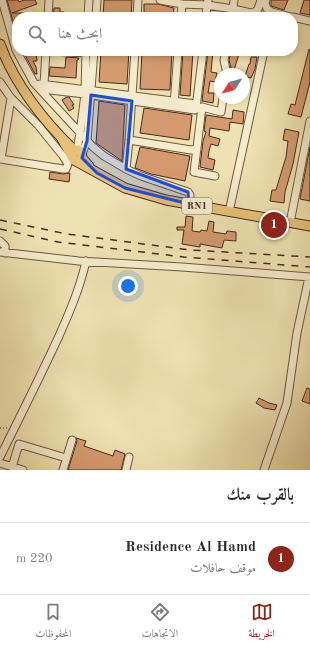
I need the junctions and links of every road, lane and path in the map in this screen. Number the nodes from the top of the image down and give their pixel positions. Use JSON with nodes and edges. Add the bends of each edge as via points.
{"nodes":[{"id":1,"x":2,"y":0,"type":"edge"},
{"id":2,"x":49,"y":0,"type":"edge"},
{"id":3,"x":89,"y":0,"type":"edge"},
{"id":4,"x":97,"y":0,"type":"edge"},
{"id":5,"x":138,"y":0,"type":"edge"},
{"id":6,"x":160,"y":0,"type":"edge"},
{"id":7,"x":234,"y":0,"type":"edge"},
{"id":8,"x":261,"y":0,"type":"edge"},
{"id":9,"x":266,"y":0,"type":"edge"},
{"id":10,"x":208,"y":3,"type":"edge"},
{"id":11,"x":182,"y":4,"type":"junction"},
{"id":12,"x":233,"y":9,"type":"junction"},
{"id":13,"x":48,"y":12,"type":"edge"},
{"id":14,"x":88,"y":12,"type":"edge"},
{"id":15,"x":96,"y":12,"type":"edge"},
{"id":16,"x":137,"y":12,"type":"edge"},
{"id":17,"x":181,"y":12,"type":"edge"},
{"id":18,"x":233,"y":12,"type":"edge"},
{"id":19,"x":244,"y":12,"type":"edge"},
{"id":20,"x":256,"y":12,"type":"edge"},
{"id":21,"x":272,"y":12,"type":"edge"},
{"id":22,"x":298,"y":18,"type":"edge"},
{"id":23,"x":310,"y":21,"type":"edge"},
{"id":24,"x":12,"y":36,"type":"edge"},
{"id":25,"x":0,"y":44,"type":"edge"},
{"id":26,"x":19,"y":56,"type":"edge"},
{"id":27,"x":45,"y":56,"type":"edge"},
{"id":28,"x":86,"y":56,"type":"edge"},
{"id":29,"x":93,"y":56,"type":"edge"},
{"id":30,"x":135,"y":56,"type":"edge"},
{"id":31,"x":178,"y":56,"type":"edge"},
{"id":32,"x":202,"y":56,"type":"edge"},
{"id":33,"x":225,"y":56,"type":"edge"},
{"id":34,"x":263,"y":56,"type":"edge"},
{"id":35,"x":226,"y":68,"type":"edge"},
{"id":36,"x":0,"y":82,"type":"edge"},
{"id":37,"x":42,"y":87,"type":"junction"},
{"id":38,"x":88,"y":92,"type":"junction"},
{"id":39,"x":11,"y":98,"type":"junction"},
{"id":40,"x":132,"y":98,"type":"junction"},
{"id":41,"x":174,"y":104,"type":"junction"},
{"id":42,"x":222,"y":104,"type":"edge"},
{"id":43,"x":310,"y":121,"type":"edge"},
{"id":44,"x":80,"y":133,"type":"junction"},
{"id":45,"x":129,"y":140,"type":"junction"},
{"id":46,"x":87,"y":141,"type":"junction"},
{"id":47,"x":197,"y":149,"type":"junction"},
{"id":48,"x":77,"y":156,"type":"junction"},
{"id":49,"x":0,"y":159,"type":"edge"},
{"id":50,"x":66,"y":169,"type":"junction"},
{"id":51,"x":126,"y":170,"type":"junction"},
{"id":52,"x":215,"y":176,"type":"dead end"},
{"id":53,"x":189,"y":204,"type":"junction"},
{"id":54,"x":229,"y":212,"type":"junction"},
{"id":55,"x":290,"y":223,"type":"junction"},
{"id":56,"x":310,"y":226,"type":"edge"},
{"id":57,"x":0,"y":241,"type":"edge"},
{"id":58,"x":3,"y":252,"type":"edge"},
{"id":59,"x":86,"y":262,"type":"junction"},
{"id":60,"x":310,"y":277,"type":"edge"},
{"id":61,"x":72,"y":440,"type":"dead end"},
{"id":62,"x":0,"y":457,"type":"edge"},
{"id":63,"x":130,"y":457,"type":"dead end"},
{"id":64,"x":66,"y":458,"type":"junction"},
{"id":65,"x":0,"y":463,"type":"edge"},
{"id":66,"x":12,"y":467,"type":"junction"},
{"id":67,"x":23,"y":470,"type":"edge"},
{"id":68,"x":63,"y":470,"type":"edge"},
{"id":69,"x":126,"y":470,"type":"edge"},
{"id":70,"x":264,"y":470,"type":"edge"}],
"edges":[{"from":1,"to":24,"type":"street"},
{"from":2,"to":13,"type":"street"},
{"from":3,"to":14,"type":"street"},
{"from":4,"to":15,"type":"street"},
{"from":5,"to":16,"type":"street"},
{"from":6,"to":11,"type":"street"},
{"from":7,"to":12,"type":"street"},
{"from":8,"to":20,"type":"street"},
{"from":9,"to":21,"type":"street","via":[[266,9]]},
{"from":10,"to":11,"type":"street"},
{"from":10,"to":12,"type":"street"},
{"from":11,"to":17,"type":"street"},
{"from":12,"to":18,"type":"street"},
{"from":12,"to":19,"type":"street"},
{"from":22,"to":23,"type":"street"},
{"from":25,"to":48,"type":"main road","number":"RN1","via":[[17,80],[45,120]]},
{"from":26,"to":37,"type":"street","via":[[34,83]]},
{"from":27,"to":37,"type":"street"},
{"from":28,"to":38,"type":"street"},
{"from":29,"to":38,"type":"street"},
{"from":30,"to":40,"type":"street"},
{"from":31,"to":41,"type":"street"},
{"from":32,"to":41,"type":"street","via":[[196,104]]},
{"from":33,"to":35,"type":"street"},
{"from":34,"to":54,"type":"street"},
{"from":36,"to":39,"type":"street"},
{"from":37,"to":38,"type":"street"},
{"from":37,"to":44,"type":"street"},
{"from":38,"to":40,"type":"street"},
{"from":38,"to":44,"type":"street"},
{"from":38,"to":46,"type":"street"},
{"from":39,"to":49,"type":"street"},
{"from":39,"to":50,"type":"street","via":[[38,125],[63,156],[68,164]]},
{"from":40,"to":41,"type":"street"},
{"from":40,"to":45,"type":"street"},
{"from":42,"to":47,"type":"street","via":[[221,112],[202,107]]},
{"from":43,"to":55,"type":"street"},
{"from":44,"to":46,"type":"street"},
{"from":44,"to":48,"type":"street"},
{"from":45,"to":47,"type":"street"},
{"from":45,"to":51,"type":"street"},
{"from":46,"to":48,"type":"street"},
{"from":46,"to":51,"type":"street"},
{"from":47,"to":52,"type":"street","via":[[194,172]]},
{"from":48,"to":50,"type":"street","via":[[72,166]]},
{"from":48,"to":53,"type":"main road","number":"RN1","via":[[125,188]]},
{"from":49,"to":50,"type":"street"},
{"from":51,"to":53,"type":"street","via":[[188,192]]},
{"from":53,"to":54,"type":"main road","number":"RN1"},
{"from":54,"to":55,"type":"main road","number":"RN1"},
{"from":55,"to":56,"type":"main road","number":"RN1"},
{"from":57,"to":58,"type":"street","via":[[5,246]]},
{"from":58,"to":59,"type":"street"},
{"from":59,"to":60,"type":"street"},
{"from":59,"to":62,"type":"street","via":[[80,285],[54,347]]},
{"from":60,"to":70,"type":"street","via":[[297,334],[287,403]]},
{"from":61,"to":64,"type":"street"},
{"from":63,"to":69,"type":"street"},
{"from":64,"to":66,"type":"street","via":[[19,444]]},
{"from":64,"to":68,"type":"street"},
{"from":65,"to":66,"type":"street"},
{"from":66,"to":67,"type":"street"}]}
